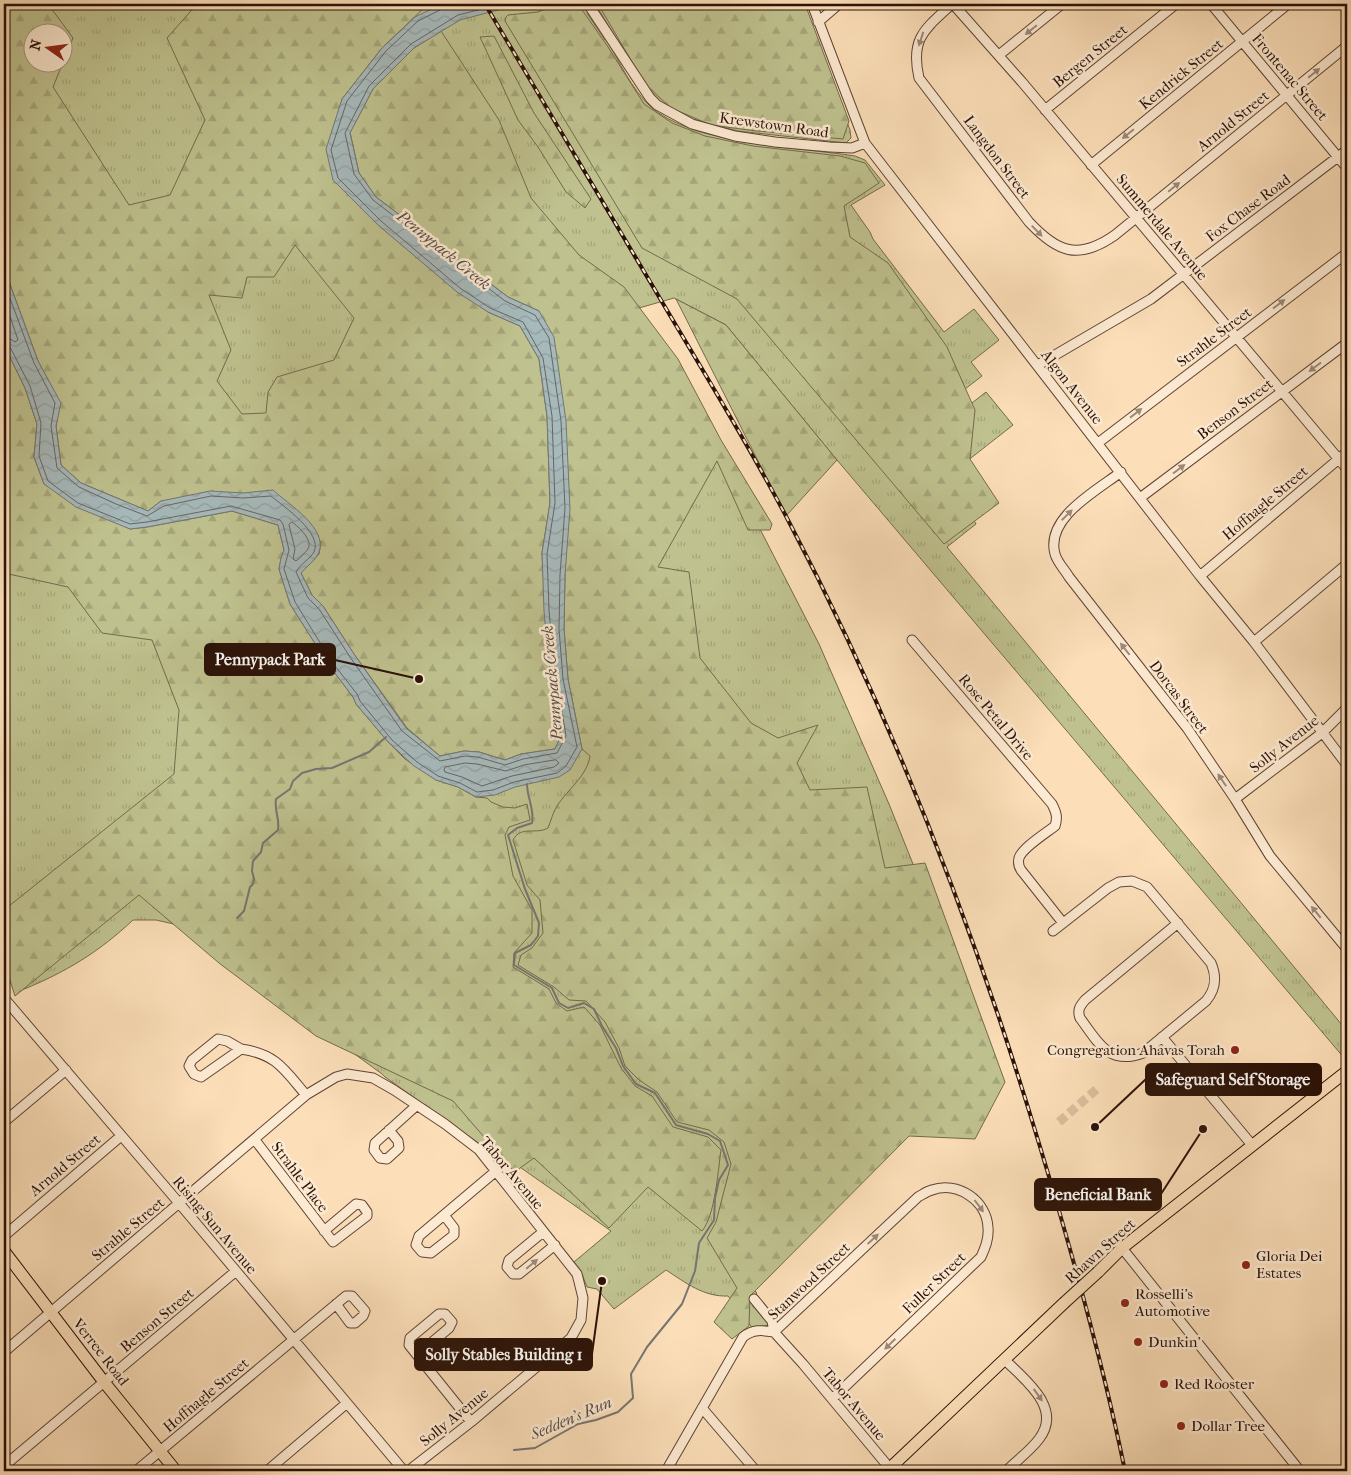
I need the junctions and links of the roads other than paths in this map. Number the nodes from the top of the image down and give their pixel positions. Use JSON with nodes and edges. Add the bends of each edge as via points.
{"nodes":[{"id":1,"x":588,"y":4,"type":"edge"},
{"id":2,"x":812,"y":4,"type":"edge"},
{"id":3,"x":840,"y":4,"type":"edge"},
{"id":4,"x":953,"y":4,"type":"edge"},
{"id":5,"x":1062,"y":4,"type":"edge"},
{"id":6,"x":1176,"y":4,"type":"edge"},
{"id":7,"x":1211,"y":4,"type":"edge"},
{"id":8,"x":1288,"y":4,"type":"edge"},
{"id":9,"x":818,"y":22,"type":"junction"},
{"id":10,"x":1242,"y":41,"type":"junction"},
{"id":11,"x":1347,"y":46,"type":"edge"},
{"id":12,"x":999,"y":55,"type":"junction"},
{"id":13,"x":1287,"y":95,"type":"junction"},
{"id":14,"x":1045,"y":110,"type":"junction"},
{"id":15,"x":865,"y":143,"type":"junction"},
{"id":16,"x":1347,"y":150,"type":"edge"},
{"id":17,"x":1338,"y":157,"type":"junction"},
{"id":18,"x":1091,"y":165,"type":"junction"},
{"id":19,"x":1347,"y":168,"type":"edge"},
{"id":20,"x":1136,"y":217,"type":"junction"},
{"id":21,"x":1347,"y":253,"type":"edge"},
{"id":22,"x":1184,"y":275,"type":"junction"},
{"id":23,"x":1236,"y":337,"type":"junction"},
{"id":24,"x":1347,"y":342,"type":"edge"},
{"id":25,"x":1038,"y":366,"type":"junction"},
{"id":26,"x":1282,"y":392,"type":"junction"},
{"id":27,"x":1098,"y":443,"type":"junction"},
{"id":28,"x":1347,"y":452,"type":"edge"},
{"id":29,"x":1339,"y":459,"type":"junction"},
{"id":30,"x":1347,"y":469,"type":"edge"},
{"id":31,"x":1121,"y":472,"type":"junction"},
{"id":32,"x":1140,"y":498,"type":"junction"},
{"id":33,"x":1347,"y":564,"type":"edge"},
{"id":34,"x":1200,"y":576,"type":"junction"},
{"id":35,"x":912,"y":640,"type":"dead end"},
{"id":36,"x":1254,"y":642,"type":"junction"},
{"id":37,"x":1347,"y":708,"type":"edge"},
{"id":38,"x":1322,"y":733,"type":"junction"},
{"id":39,"x":1347,"y":765,"type":"edge"},
{"id":40,"x":1235,"y":800,"type":"junction"},
{"id":41,"x":1063,"y":923,"type":"junction"},
{"id":42,"x":1178,"y":923,"type":"junction"},
{"id":43,"x":1053,"y":931,"type":"dead end"},
{"id":44,"x":1347,"y":949,"type":"edge"},
{"id":45,"x":4,"y":998,"type":"edge"},
{"id":46,"x":1162,"y":1037,"type":"junction"},
{"id":47,"x":240,"y":1049,"type":"junction"},
{"id":48,"x":66,"y":1070,"type":"junction"},
{"id":49,"x":1347,"y":1071,"type":"edge"},
{"id":50,"x":372,"y":1078,"type":"joint"},
{"id":51,"x":306,"y":1095,"type":"junction"},
{"id":52,"x":416,"y":1106,"type":"junction"},
{"id":53,"x":4,"y":1122,"type":"edge"},
{"id":54,"x":389,"y":1130,"type":"dead end"},
{"id":55,"x":121,"y":1136,"type":"junction"},
{"id":56,"x":255,"y":1140,"type":"junction"},
{"id":57,"x":1252,"y":1145,"type":"junction"},
{"id":58,"x":496,"y":1171,"type":"junction"},
{"id":59,"x":938,"y":1189,"type":"joint"},
{"id":60,"x":180,"y":1204,"type":"junction"},
{"id":61,"x":444,"y":1215,"type":"junction"},
{"id":62,"x":324,"y":1231,"type":"junction"},
{"id":63,"x":543,"y":1232,"type":"junction"},
{"id":64,"x":4,"y":1236,"type":"edge"},
{"id":65,"x":555,"y":1245,"type":"junction"},
{"id":66,"x":1122,"y":1248,"type":"junction"},
{"id":67,"x":4,"y":1251,"type":"edge"},
{"id":68,"x":236,"y":1271,"type":"junction"},
{"id":69,"x":754,"y":1299,"type":"dead end"},
{"id":70,"x":336,"y":1304,"type":"dead end"},
{"id":71,"x":51,"y":1312,"type":"junction"},
{"id":72,"x":580,"y":1321,"type":"joint"},
{"id":73,"x":774,"y":1332,"type":"junction"},
{"id":74,"x":293,"y":1339,"type":"junction"},
{"id":75,"x":4,"y":1352,"type":"edge"},
{"id":76,"x":417,"y":1355,"type":"junction"},
{"id":77,"x":1005,"y":1360,"type":"junction"},
{"id":78,"x":104,"y":1382,"type":"junction"},
{"id":79,"x":832,"y":1400,"type":"junction"},
{"id":80,"x":347,"y":1403,"type":"junction"},
{"id":81,"x":702,"y":1408,"type":"junction"},
{"id":82,"x":471,"y":1422,"type":"junction"},
{"id":83,"x":160,"y":1451,"type":"junction"},
{"id":84,"x":4,"y":1466,"type":"edge"},
{"id":85,"x":890,"y":1470,"type":"edge"},
{"id":86,"x":136,"y":1471,"type":"edge"},
{"id":87,"x":176,"y":1471,"type":"edge"},
{"id":88,"x":267,"y":1471,"type":"edge"},
{"id":89,"x":404,"y":1471,"type":"edge"},
{"id":90,"x":408,"y":1471,"type":"edge"},
{"id":91,"x":666,"y":1471,"type":"edge"},
{"id":92,"x":756,"y":1471,"type":"edge"},
{"id":93,"x":1006,"y":1471,"type":"edge"},
{"id":94,"x":1300,"y":1471,"type":"edge"}],
"edges":[{"from":1,"to":15,"type":"street","name":"Krewstown Road","via":[[650,98],[692,124],[735,136],[775,142],[852,148]]},
{"from":2,"to":9,"type":"street","name":"Algon Avenue"},
{"from":3,"to":9,"type":"street"},
{"from":4,"to":12,"type":"street","name":"Summerdale Avenue"},
{"from":4,"to":20,"type":"street","name":"Langdon Street","one_way":true,"via":[[924,30],[920,38],[916,64],[919,78],[1029,222],[1054,245],[1070,250],[1087,250],[1103,244]]},
{"from":5,"to":12,"type":"street","one_way":true},
{"from":6,"to":14,"type":"street","name":"Bergen Street"},
{"from":7,"to":10,"type":"street","name":"Frontenac Street"},
{"from":8,"to":10,"type":"street","name":"Kendrick Street"},
{"from":9,"to":15,"type":"street","name":"Algon Avenue"},
{"from":10,"to":13,"type":"street","name":"Frontenac Street"},
{"from":10,"to":18,"type":"street","name":"Kendrick Street","one_way":true},
{"from":13,"to":11,"type":"street","name":"Arnold Street","one_way":true},
{"from":12,"to":14,"type":"street","name":"Summerdale Avenue"},
{"from":13,"to":17,"type":"street","name":"Frontenac Street"},
{"from":20,"to":13,"type":"street","name":"Arnold Street","one_way":true},
{"from":14,"to":18,"type":"street","name":"Summerdale Avenue"},
{"from":15,"to":25,"type":"street","name":"Algon Avenue"},
{"from":16,"to":17,"type":"street","name":"Fox Chase Road"},
{"from":17,"to":19,"type":"street","name":"Frontenac Street"},
{"from":17,"to":22,"type":"street","name":"Fox Chase Road"},
{"from":18,"to":20,"type":"street","name":"Summerdale Avenue"},
{"from":20,"to":22,"type":"street","name":"Summerdale Avenue"},
{"from":23,"to":21,"type":"street","name":"Strahle Street","one_way":true},
{"from":22,"to":23,"type":"street","name":"Summerdale Avenue"},
{"from":22,"to":25,"type":"street","name":"Fox Chase Road","via":[[1151,299]]},
{"from":23,"to":26,"type":"street","name":"Summerdale Avenue"},
{"from":27,"to":23,"type":"street","name":"Strahle Street","one_way":true},
{"from":24,"to":26,"type":"street","name":"Benson Street","one_way":true},
{"from":25,"to":27,"type":"street","name":"Algon Avenue"},
{"from":26,"to":29,"type":"street","name":"Summerdale Avenue"},
{"from":32,"to":26,"type":"street","name":"Benson Street","one_way":true},
{"from":27,"to":31,"type":"street","name":"Algon Avenue"},
{"from":28,"to":29,"type":"street","name":"Hoffnagle Street"},
{"from":29,"to":30,"type":"street","name":"Summerdale Avenue"},
{"from":29,"to":34,"type":"street","name":"Hoffnagle Street"},
{"from":31,"to":32,"type":"street","name":"Algon Avenue"},
{"from":40,"to":31,"type":"street","name":"Dorcas Street","one_way":true,"via":[[1187,728],[1055,555],[1053,541],[1065,514]]},
{"from":32,"to":34,"type":"street","name":"Algon Avenue"},
{"from":33,"to":36,"type":"street"},
{"from":34,"to":36,"type":"street","name":"Algon Avenue"},
{"from":35,"to":41,"type":"street","name":"Rose Petal Drive","via":[[1052,804],[1057,814],[1055,826],[1024,852],[1018,865]]},
{"from":36,"to":38,"type":"street","name":"Algon Avenue"},
{"from":37,"to":38,"type":"street","name":"Solly Avenue"},
{"from":38,"to":39,"type":"street","name":"Algon Avenue"},
{"from":38,"to":40,"type":"street","name":"Solly Avenue"},
{"from":44,"to":40,"type":"street","name":"Dorcas Street","one_way":true,"via":[[1270,856]]},
{"from":41,"to":42,"type":"street","via":[[1108,888],[1119,882],[1132,881],[1148,887]]},
{"from":41,"to":43,"type":"street"},
{"from":42,"to":46,"type":"street","via":[[1211,963],[1215,981],[1206,1002]]},
{"from":42,"to":46,"type":"street","via":[[1085,1000],[1078,1013],[1103,1049],[1114,1056],[1134,1057]]},
{"from":45,"to":48,"type":"street","name":"Rising Sun Avenue"},
{"from":46,"to":57,"type":"street"},
{"from":47,"to":47,"type":"street","via":[[202,1077],[194,1074],[189,1066],[218,1039]]},
{"from":47,"to":51,"type":"street","via":[[270,1056]]},
{"from":48,"to":53,"type":"street"},
{"from":48,"to":55,"type":"street","name":"Rising Sun Avenue"},
{"from":49,"to":57,"type":"main road","name":"Rhawn Street"},
{"from":50,"to":51,"type":"street","name":"Strahle Street","via":[[347,1074]]},
{"from":50,"to":52,"type":"street","name":"Tabor Avenue"},
{"from":51,"to":56,"type":"street","name":"Strahle Street"},
{"from":52,"to":54,"type":"street"},
{"from":52,"to":58,"type":"street","name":"Tabor Avenue","via":[[479,1150]]},
{"from":55,"to":60,"type":"street","name":"Rising Sun Avenue"},
{"from":55,"to":64,"type":"street","name":"Arnold Street"},
{"from":56,"to":60,"type":"street","name":"Strahle Street"},
{"from":56,"to":62,"type":"street","name":"Strahle Place"},
{"from":57,"to":66,"type":"main road","name":"Rhawn Street"},
{"from":58,"to":61,"type":"street"},
{"from":58,"to":63,"type":"street","name":"Tabor Avenue"},
{"from":73,"to":59,"type":"street","name":"Stanwood Street","one_way":true,"via":[[918,1197]]},
{"from":59,"to":79,"type":"street","name":"Fuller Street","one_way":true,"via":[[957,1189],[968,1194],[984,1213],[988,1239],[983,1252]]},
{"from":60,"to":68,"type":"street","name":"Rising Sun Avenue"},
{"from":60,"to":71,"type":"street","name":"Strahle Street"},
{"from":61,"to":61,"type":"street","via":[[419,1236],[416,1245],[422,1252],[431,1253],[454,1235],[454,1228]]},
{"from":62,"to":62,"type":"street","name":"Strahle Place","via":[[356,1204],[362,1205],[367,1212],[367,1216],[333,1242]]},
{"from":63,"to":65,"type":"street","name":"Tabor Avenue"},
{"from":63,"to":65,"type":"street","one_way":true,"via":[[509,1260],[507,1267],[513,1274],[519,1274]]},
{"from":65,"to":72,"type":"street","name":"Tabor Avenue","via":[[577,1274],[583,1298]]},
{"from":66,"to":77,"type":"main road","name":"Rhawn Street","bridge":true},
{"from":66,"to":94,"type":"street"},
{"from":67,"to":71,"type":"main road","name":"Verree Road"},
{"from":68,"to":74,"type":"street","name":"Rising Sun Avenue"},
{"from":68,"to":78,"type":"street","name":"Benson Street"},
{"from":69,"to":73,"type":"street","name":"Tabor Avenue","via":[[772,1321]]},
{"from":70,"to":74,"type":"street","name":"Hoffnagle Street"},
{"from":71,"to":75,"type":"street","name":"Strahle Street"},
{"from":71,"to":78,"type":"main road","name":"Verree Road"},
{"from":72,"to":82,"type":"street","name":"Solly Avenue","via":[[571,1338]]},
{"from":73,"to":79,"type":"street","name":"Tabor Avenue"},
{"from":73,"to":81,"type":"street","name":"Stanwood Street","via":[[754,1331],[743,1337]]},
{"from":74,"to":80,"type":"street","name":"Rising Sun Avenue"},
{"from":74,"to":83,"type":"street","name":"Hoffnagle Street"},
{"from":76,"to":76,"type":"street","via":[[410,1345],[410,1338],[439,1314],[445,1314],[452,1322],[449,1328]]},
{"from":76,"to":82,"type":"street"},
{"from":77,"to":85,"type":"main road","name":"Rhawn Street"},
{"from":77,"to":93,"type":"street","one_way":true,"via":[[1035,1390],[1046,1410],[1046,1424],[1040,1439]]},
{"from":78,"to":83,"type":"main road","name":"Verree Road"},
{"from":78,"to":84,"type":"street","name":"Benson Street"},
{"from":79,"to":85,"type":"street","name":"Tabor Avenue"},
{"from":80,"to":88,"type":"street"},
{"from":80,"to":89,"type":"street","name":"Rising Sun Avenue"},
{"from":81,"to":91,"type":"street","name":"Stanwood Street"},
{"from":81,"to":92,"type":"street"},
{"from":82,"to":90,"type":"street","name":"Solly Avenue"},
{"from":83,"to":86,"type":"street","name":"Hoffnagle Street"},
{"from":83,"to":87,"type":"main road","name":"Verree Road"}]}
